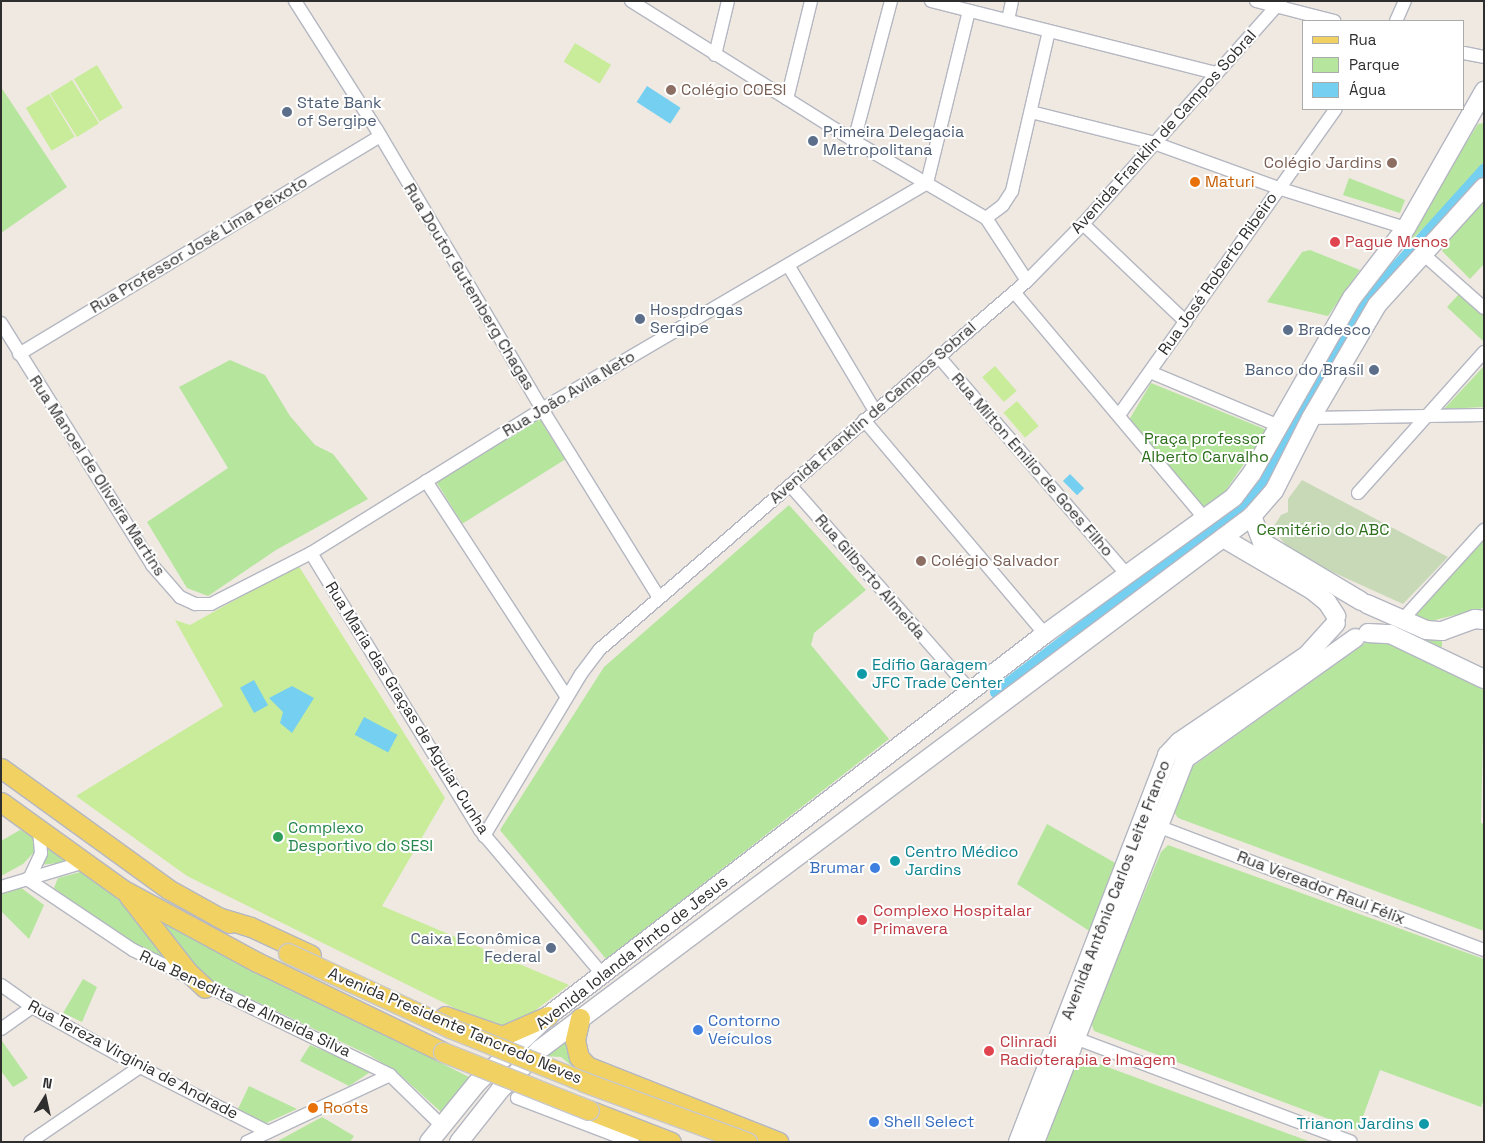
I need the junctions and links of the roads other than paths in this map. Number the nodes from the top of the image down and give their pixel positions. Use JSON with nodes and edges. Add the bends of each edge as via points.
{"nodes":[{"id":1,"x":295,"y":1,"type":"edge"},
{"id":2,"x":631,"y":1,"type":"edge"},
{"id":3,"x":728,"y":1,"type":"edge"},
{"id":4,"x":811,"y":1,"type":"edge"},
{"id":5,"x":891,"y":1,"type":"edge"},
{"id":6,"x":931,"y":1,"type":"edge"},
{"id":7,"x":1012,"y":1,"type":"edge"},
{"id":8,"x":1256,"y":1,"type":"edge"},
{"id":9,"x":1406,"y":1,"type":"edge"},
{"id":10,"x":1279,"y":4,"type":"edge"},
{"id":11,"x":644,"y":5,"type":"edge"},
{"id":12,"x":969,"y":11,"type":"junction"},
{"id":13,"x":1008,"y":20,"type":"junction"},
{"id":14,"x":1331,"y":20,"type":"edge"},
{"id":15,"x":1396,"y":20,"type":"edge"},
{"id":16,"x":1049,"y":31,"type":"junction"},
{"id":17,"x":1465,"y":53,"type":"edge"},
{"id":18,"x":715,"y":55,"type":"junction"},
{"id":19,"x":1484,"y":58,"type":"edge"},
{"id":20,"x":1216,"y":73,"type":"junction"},
{"id":21,"x":1484,"y":91,"type":"edge"},
{"id":22,"x":787,"y":99,"type":"junction"},
{"id":23,"x":1335,"y":110,"type":"edge"},
{"id":24,"x":1031,"y":112,"type":"junction"},
{"id":25,"x":1476,"y":121,"type":"edge"},
{"id":26,"x":380,"y":136,"type":"junction"},
{"id":27,"x":854,"y":141,"type":"junction"},
{"id":28,"x":1154,"y":143,"type":"junction"},
{"id":29,"x":927,"y":183,"type":"junction"},
{"id":30,"x":1484,"y":187,"type":"edge"},
{"id":31,"x":1278,"y":188,"type":"junction"},
{"id":32,"x":986,"y":218,"type":"junction"},
{"id":33,"x":1083,"y":224,"type":"junction"},
{"id":34,"x":1406,"y":228,"type":"junction"},
{"id":35,"x":1422,"y":253,"type":"junction"},
{"id":36,"x":788,"y":265,"type":"junction"},
{"id":37,"x":1027,"y":281,"type":"junction"},
{"id":38,"x":1014,"y":292,"type":"junction"},
{"id":39,"x":1484,"y":308,"type":"edge"},
{"id":40,"x":1186,"y":322,"type":"junction"},
{"id":41,"x":1,"y":323,"type":"edge"},
{"id":42,"x":1484,"y":352,"type":"edge"},
{"id":43,"x":19,"y":354,"type":"junction"},
{"id":44,"x":939,"y":357,"type":"junction"},
{"id":45,"x":1150,"y":372,"type":"junction"},
{"id":46,"x":542,"y":409,"type":"junction"},
{"id":47,"x":874,"y":411,"type":"junction"},
{"id":48,"x":1484,"y":414,"type":"edge"},
{"id":49,"x":1119,"y":415,"type":"junction"},
{"id":50,"x":1425,"y":417,"type":"junction"},
{"id":51,"x":1311,"y":418,"type":"junction"},
{"id":52,"x":864,"y":420,"type":"junction"},
{"id":53,"x":1279,"y":426,"type":"junction"},
{"id":54,"x":426,"y":481,"type":"junction"},
{"id":55,"x":790,"y":485,"type":"junction"},
{"id":56,"x":1358,"y":493,"type":"dead end"},
{"id":57,"x":1252,"y":516,"type":"junction"},
{"id":58,"x":1206,"y":520,"type":"junction"},
{"id":59,"x":1484,"y":530,"type":"edge"},
{"id":60,"x":1223,"y":538,"type":"junction"},
{"id":61,"x":311,"y":553,"type":"junction"},
{"id":62,"x":1126,"y":574,"type":"junction"},
{"id":63,"x":660,"y":598,"type":"junction"},
{"id":64,"x":1364,"y":602,"type":"junction"},
{"id":65,"x":211,"y":604,"type":"joint"},
{"id":66,"x":1336,"y":619,"type":"junction"},
{"id":67,"x":1402,"y":620,"type":"junction"},
{"id":68,"x":1484,"y":620,"type":"edge"},
{"id":69,"x":1453,"y":628,"type":"junction"},
{"id":70,"x":1046,"y":634,"type":"junction"},
{"id":71,"x":1362,"y":636,"type":"junction"},
{"id":72,"x":1447,"y":660,"type":"junction"},
{"id":73,"x":1484,"y":679,"type":"edge"},
{"id":74,"x":970,"y":690,"type":"junction"},
{"id":75,"x":567,"y":697,"type":"junction"},
{"id":76,"x":1,"y":768,"type":"edge"},
{"id":77,"x":1,"y":802,"type":"edge"},
{"id":78,"x":1151,"y":823,"type":"junction"},
{"id":79,"x":38,"y":831,"type":"junction"},
{"id":80,"x":484,"y":836,"type":"junction"},
{"id":81,"x":770,"y":847,"type":"junction"},
{"id":82,"x":85,"y":862,"type":"junction"},
{"id":83,"x":784,"y":868,"type":"junction"},
{"id":84,"x":28,"y":878,"type":"junction"},
{"id":85,"x":1,"y":887,"type":"edge"},
{"id":86,"x":122,"y":888,"type":"junction"},
{"id":87,"x":218,"y":917,"type":"junction"},
{"id":88,"x":654,"y":937,"type":"junction"},
{"id":89,"x":1484,"y":950,"type":"edge"},
{"id":90,"x":668,"y":953,"type":"junction"},
{"id":91,"x":604,"y":975,"type":"junction"},
{"id":92,"x":1,"y":985,"type":"edge"},
{"id":93,"x":205,"y":988,"type":"junction"},
{"id":94,"x":32,"y":1007,"type":"junction"},
{"id":95,"x":548,"y":1016,"type":"junction"},
{"id":96,"x":580,"y":1018,"type":"junction"},
{"id":97,"x":1,"y":1029,"type":"edge"},
{"id":98,"x":1068,"y":1035,"type":"junction"},
{"id":99,"x":140,"y":1067,"type":"junction"},
{"id":100,"x":390,"y":1075,"type":"junction"},
{"id":101,"x":517,"y":1098,"type":"dead end"},
{"id":102,"x":442,"y":1126,"type":"junction"},
{"id":103,"x":268,"y":1132,"type":"junction"},
{"id":104,"x":30,"y":1142,"type":"edge"},
{"id":105,"x":247,"y":1142,"type":"edge"},
{"id":106,"x":429,"y":1142,"type":"edge"},
{"id":107,"x":459,"y":1142,"type":"edge"},
{"id":108,"x":633,"y":1142,"type":"edge"},
{"id":109,"x":671,"y":1142,"type":"edge"},
{"id":110,"x":747,"y":1142,"type":"edge"},
{"id":111,"x":779,"y":1142,"type":"edge"},
{"id":112,"x":1018,"y":1142,"type":"edge"},
{"id":113,"x":1035,"y":1142,"type":"edge"},
{"id":114,"x":1351,"y":1142,"type":"edge"}],
"edges":[{"from":1,"to":26,"type":"street","name":"Rua Doutor Gutemberg Chagas"},
{"from":2,"to":11,"type":"street"},
{"from":3,"to":18,"type":"street"},
{"from":4,"to":22,"type":"street"},
{"from":5,"to":27,"type":"street"},
{"from":6,"to":12,"type":"street"},
{"from":7,"to":13,"type":"street"},
{"from":8,"to":10,"type":"street"},
{"from":9,"to":15,"type":"street"},
{"from":10,"to":14,"type":"street"},
{"from":10,"to":20,"type":"street","name":"Avenida Franklin de Campos Sobral"},
{"from":11,"to":18,"type":"street"},
{"from":12,"to":13,"type":"street"},
{"from":12,"to":29,"type":"street"},
{"from":13,"to":16,"type":"street"},
{"from":16,"to":20,"type":"street"},
{"from":16,"to":24,"type":"street"},
{"from":17,"to":19,"type":"street"},
{"from":18,"to":22,"type":"street"},
{"from":20,"to":28,"type":"street","name":"Avenida Franklin de Campos Sobral"},
{"from":21,"to":25,"type":"main road","name":"Avenida Iolanda Pinto de Jesus"},
{"from":22,"to":27,"type":"street"},
{"from":23,"to":31,"type":"street","name":"Rua José Roberto Ribeiro"},
{"from":24,"to":28,"type":"street"},
{"from":24,"to":32,"type":"street","via":[[1012,191],[1003,205]]},
{"from":25,"to":34,"type":"main road","name":"Avenida Iolanda Pinto de Jesus"},
{"from":26,"to":43,"type":"street","name":"Rua Professor José Lima Peixoto"},
{"from":26,"to":46,"type":"street","name":"Rua Doutor Gutemberg Chagas"},
{"from":27,"to":29,"type":"street"},
{"from":28,"to":31,"type":"street"},
{"from":28,"to":33,"type":"street","name":"Avenida Franklin de Campos Sobral"},
{"from":29,"to":32,"type":"street"},
{"from":29,"to":36,"type":"street","name":"Rua João Avila Neto"},
{"from":30,"to":35,"type":"main road","name":"Avenida Iolanda Pinto de Jesus"},
{"from":31,"to":34,"type":"street"},
{"from":31,"to":40,"type":"street","name":"Rua José Roberto Ribeiro"},
{"from":32,"to":37,"type":"street"},
{"from":33,"to":37,"type":"street","name":"Avenida Franklin de Campos Sobral"},
{"from":33,"to":40,"type":"street"},
{"from":34,"to":53,"type":"main road","name":"Avenida Iolanda Pinto de Jesus","via":[[1352,298]]},
{"from":35,"to":39,"type":"street"},
{"from":35,"to":51,"type":"main road","name":"Avenida Iolanda Pinto de Jesus","via":[[1377,305]]},
{"from":36,"to":46,"type":"street","name":"Rua João Avila Neto"},
{"from":36,"to":47,"type":"street"},
{"from":37,"to":38,"type":"street","name":"Avenida Franklin de Campos Sobral"},
{"from":38,"to":44,"type":"street","name":"Avenida Franklin de Campos Sobral"},
{"from":38,"to":49,"type":"street"},
{"from":40,"to":45,"type":"street","name":"Rua José Roberto Ribeiro"},
{"from":41,"to":43,"type":"street","name":"Rua Manoel de Oliveira Martins"},
{"from":42,"to":50,"type":"street"},
{"from":43,"to":65,"type":"street","name":"Rua Manoel de Oliveira Martins","via":[[152,565],[180,597],[195,604]]},
{"from":44,"to":47,"type":"street","name":"Avenida Franklin de Campos Sobral"},
{"from":44,"to":62,"type":"street","name":"Rua Milton Emilio de Goes Filho"},
{"from":45,"to":49,"type":"street","name":"Rua José Roberto Ribeiro"},
{"from":45,"to":53,"type":"street"},
{"from":46,"to":54,"type":"street","name":"Rua João Avila Neto"},
{"from":46,"to":63,"type":"street","name":"Rua Doutor Gutemberg Chagas"},
{"from":47,"to":52,"type":"street","name":"Avenida Franklin de Campos Sobral"},
{"from":48,"to":50,"type":"street"},
{"from":49,"to":58,"type":"street"},
{"from":50,"to":51,"type":"street"},
{"from":50,"to":56,"type":"street"},
{"from":51,"to":57,"type":"main road","name":"Avenida Iolanda Pinto de Jesus","via":[[1274,491]]},
{"from":52,"to":55,"type":"street","name":"Avenida Franklin de Campos Sobral"},
{"from":52,"to":70,"type":"street"},
{"from":53,"to":58,"type":"main road","name":"Avenida Iolanda Pinto de Jesus","via":[[1242,487]]},
{"from":54,"to":61,"type":"street","name":"Rua João Avila Neto"},
{"from":54,"to":75,"type":"street"},
{"from":55,"to":63,"type":"street","name":"Avenida Franklin de Campos Sobral"},
{"from":55,"to":74,"type":"street","name":"Rua Gilberto Almeida"},
{"from":57,"to":60,"type":"main road","name":"Avenida Iolanda Pinto de Jesus"},
{"from":57,"to":64,"type":"main road","via":[[1262,542]]},
{"from":58,"to":62,"type":"main road","name":"Avenida Iolanda Pinto de Jesus"},
{"from":59,"to":67,"type":"street"},
{"from":60,"to":66,"type":"main road","via":[[1312,590],[1327,602]]},
{"from":60,"to":83,"type":"main road","name":"Avenida Iolanda Pinto de Jesus"},
{"from":61,"to":65,"type":"street","name":"Rua João Avila Neto"},
{"from":61,"to":80,"type":"street","name":"Rua Maria das Graças de Aguiar Cunha"},
{"from":62,"to":70,"type":"main road","name":"Avenida Iolanda Pinto de Jesus"},
{"from":63,"to":75,"type":"street","name":"Avenida Franklin de Campos Sobral","via":[[599,650]]},
{"from":64,"to":66,"type":"main road","name":"Avenida Antônio Carlos Leite Franco","via":[[1342,604]]},
{"from":64,"to":67,"type":"main road"},
{"from":64,"to":71,"type":"main road","via":[[1374,615]]},
{"from":66,"to":71,"type":"main road","via":[[1343,634]]},
{"from":66,"to":78,"type":"main road","name":"Avenida Antônio Carlos Leite Franco","via":[[1307,655],[1172,748],[1163,762]]},
{"from":67,"to":69,"type":"main road","via":[[1426,630]]},
{"from":68,"to":69,"type":"main road","via":[[1475,619]]},
{"from":69,"to":72,"type":"main road","via":[[1447,638]]},
{"from":70,"to":74,"type":"main road","name":"Avenida Iolanda Pinto de Jesus"},
{"from":71,"to":72,"type":"main road","via":[[1390,634]]},
{"from":71,"to":78,"type":"main road","name":"Avenida Antônio Carlos Leite Franco","via":[[1185,759]]},
{"from":72,"to":73,"type":"main road"},
{"from":74,"to":81,"type":"main road","name":"Avenida Iolanda Pinto de Jesus"},
{"from":75,"to":80,"type":"street","name":"Avenida Franklin de Campos Sobral"},
{"from":76,"to":87,"type":"main road","name":"Avenida Presidente Tancredo Neves","via":[[109,849],[168,889]]},
{"from":77,"to":79,"type":"main road","name":"Avenida Presidente Tancredo Neves"},
{"from":78,"to":89,"type":"street","name":"Rua Vereador Raul Félix"},
{"from":78,"to":98,"type":"main road","name":"Avenida Antônio Carlos Leite Franco"},
{"from":79,"to":82,"type":"main road","name":"Avenida Presidente Tancredo Neves"},
{"from":79,"to":84,"type":"street","via":[[41,853]]},
{"from":80,"to":91,"type":"street","name":"Rua Maria das Graças de Aguiar Cunha"},
{"from":81,"to":83,"type":"main road","via":[[772,860]]},
{"from":81,"to":88,"type":"main road","name":"Avenida Iolanda Pinto de Jesus"},
{"from":82,"to":84,"type":"street"},
{"from":82,"to":86,"type":"main road","name":"Avenida Presidente Tancredo Neves"},
{"from":83,"to":90,"type":"main road","name":"Avenida Iolanda Pinto de Jesus"},
{"from":84,"to":85,"type":"street"},
{"from":84,"to":93,"type":"street","name":"Rua Benedita de Almeida Silva","via":[[133,950]]},
{"from":86,"to":93,"type":"main road","via":[[188,972]]},
{"from":86,"to":109,"type":"main road","name":"Avenida Presidente Tancredo Neves","bridge":true,"via":[[257,962],[442,1052]]},
{"from":87,"to":95,"type":"main road","via":[[251,927],[450,1019],[498,1036],[507,1036]]},
{"from":87,"to":110,"type":"main road","name":"Avenida Presidente Tancredo Neves","bridge":true,"via":[[450,1028]]},
{"from":88,"to":90,"type":"main road","via":[[665,940]]},
{"from":88,"to":91,"type":"main road","name":"Avenida Iolanda Pinto de Jesus"},
{"from":90,"to":96,"type":"main road","name":"Avenida Iolanda Pinto de Jesus"},
{"from":91,"to":95,"type":"main road","name":"Avenida Iolanda Pinto de Jesus"},
{"from":92,"to":94,"type":"street","name":"Rua Tereza Virginia de Andrade"},
{"from":93,"to":100,"type":"street","name":"Rua Benedita de Almeida Silva"},
{"from":94,"to":97,"type":"street"},
{"from":94,"to":99,"type":"street","name":"Rua Tereza Virginia de Andrade"},
{"from":95,"to":102,"type":"main road","name":"Avenida Iolanda Pinto de Jesus","via":[[477,1083]]},
{"from":96,"to":107,"type":"main road","name":"Avenida Iolanda Pinto de Jesus","via":[[539,1050],[500,1090]]},
{"from":96,"to":111,"type":"main road","via":[[575,1040],[579,1057],[587,1066]]},
{"from":98,"to":112,"type":"main road","name":"Avenida Antônio Carlos Leite Franco"},
{"from":98,"to":113,"type":"main road","name":"Avenida Antônio Carlos Leite Franco"},
{"from":98,"to":114,"type":"street"},
{"from":99,"to":103,"type":"street","name":"Rua Tereza Virginia de Andrade"},
{"from":99,"to":104,"type":"street"},
{"from":100,"to":102,"type":"street","name":"Rua Benedita de Almeida Silva"},
{"from":100,"to":103,"type":"street"},
{"from":101,"to":108,"type":"street"},
{"from":102,"to":106,"type":"main road","name":"Avenida Iolanda Pinto de Jesus"},
{"from":103,"to":105,"type":"street"}]}
